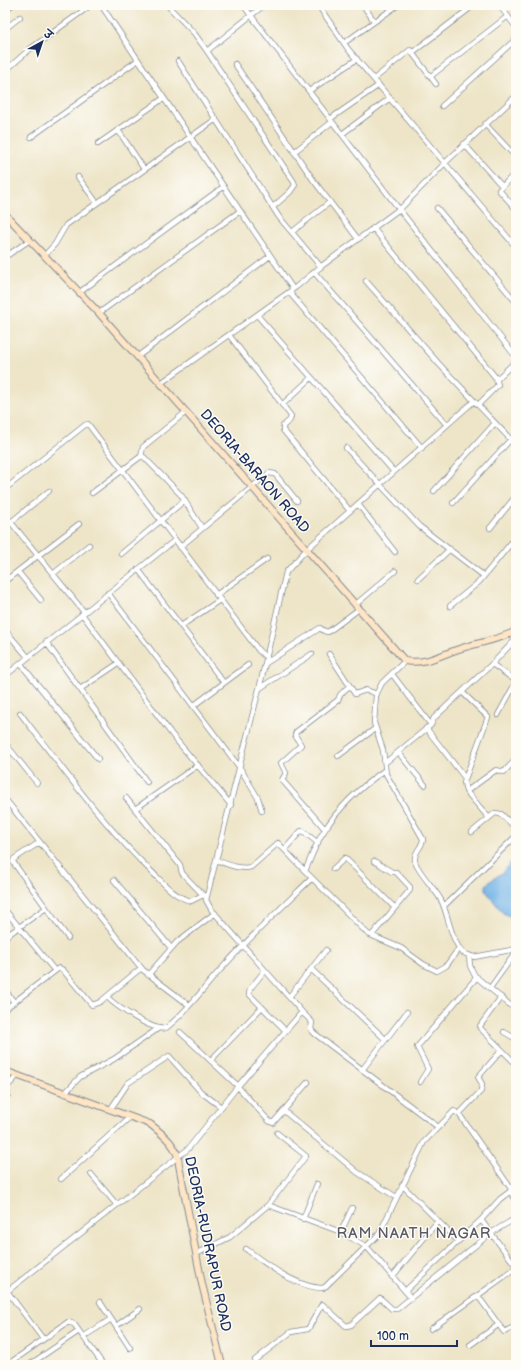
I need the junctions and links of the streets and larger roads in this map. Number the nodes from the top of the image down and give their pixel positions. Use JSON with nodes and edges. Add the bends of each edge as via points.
{"nodes":[{"id":1,"x":12,"y":5,"type":"edge"},
{"id":2,"x":91,"y":5,"type":"edge"},
{"id":3,"x":101,"y":5,"type":"edge"},
{"id":4,"x":167,"y":5,"type":"edge"},
{"id":5,"x":243,"y":5,"type":"edge"},
{"id":6,"x":264,"y":5,"type":"edge"},
{"id":7,"x":318,"y":5,"type":"edge"},
{"id":8,"x":363,"y":5,"type":"edge"},
{"id":9,"x":398,"y":5,"type":"edge"},
{"id":10,"x":474,"y":5,"type":"edge"},
{"id":11,"x":501,"y":6,"type":"edge"},
{"id":12,"x":5,"y":10,"type":"edge"},
{"id":13,"x":251,"y":16,"type":"junction"},
{"id":14,"x":508,"y":16,"type":"junction"},
{"id":15,"x":20,"y":17,"type":"dead end"},
{"id":16,"x":374,"y":21,"type":"junction"},
{"id":17,"x":516,"y":27,"type":"edge"},
{"id":18,"x":5,"y":29,"type":"edge"},
{"id":19,"x":516,"y":39,"type":"edge"},
{"id":20,"x":344,"y":43,"type":"junction"},
{"id":21,"x":207,"y":51,"type":"junction"},
{"id":22,"x":413,"y":52,"type":"junction"},
{"id":23,"x":357,"y":59,"type":"junction"},
{"id":24,"x":138,"y":60,"type":"junction"},
{"id":25,"x":178,"y":61,"type":"dead end"},
{"id":26,"x":235,"y":64,"type":"dead end"},
{"id":27,"x":5,"y":71,"type":"edge"},
{"id":28,"x":431,"y":76,"type":"junction"},
{"id":29,"x":374,"y":79,"type":"junction"},
{"id":30,"x":436,"y":84,"type":"dead end"},
{"id":31,"x":379,"y":85,"type":"junction"},
{"id":32,"x":309,"y":91,"type":"junction"},
{"id":33,"x":516,"y":97,"type":"edge"},
{"id":34,"x":164,"y":98,"type":"junction"},
{"id":35,"x":390,"y":98,"type":"junction"},
{"id":36,"x":442,"y":106,"type":"dead end"},
{"id":37,"x":216,"y":119,"type":"junction"},
{"id":38,"x":331,"y":120,"type":"junction"},
{"id":39,"x":485,"y":124,"type":"junction"},
{"id":40,"x":118,"y":130,"type":"junction"},
{"id":41,"x":342,"y":134,"type":"junction"},
{"id":42,"x":31,"y":137,"type":"dead end"},
{"id":43,"x":190,"y":137,"type":"junction"},
{"id":44,"x":98,"y":144,"type":"dead end"},
{"id":45,"x":464,"y":144,"type":"junction"},
{"id":46,"x":294,"y":152,"type":"junction"},
{"id":47,"x":516,"y":157,"type":"edge"},
{"id":48,"x":444,"y":163,"type":"junction"},
{"id":49,"x":144,"y":169,"type":"junction"},
{"id":50,"x":516,"y":172,"type":"edge"},
{"id":51,"x":78,"y":176,"type":"dead end"},
{"id":52,"x":502,"y":186,"type":"junction"},
{"id":53,"x":224,"y":187,"type":"junction"},
{"id":54,"x":330,"y":202,"type":"junction"},
{"id":55,"x":97,"y":203,"type":"junction"},
{"id":56,"x":273,"y":207,"type":"junction"},
{"id":57,"x":437,"y":208,"type":"dead end"},
{"id":58,"x":399,"y":209,"type":"junction"},
{"id":59,"x":516,"y":209,"type":"edge"},
{"id":60,"x":240,"y":211,"type":"junction"},
{"id":61,"x":5,"y":214,"type":"edge"},
{"id":62,"x":373,"y":228,"type":"junction"},
{"id":63,"x":292,"y":232,"type":"junction"},
{"id":64,"x":358,"y":239,"type":"junction"},
{"id":65,"x":30,"y":240,"type":"junction"},
{"id":66,"x":516,"y":247,"type":"edge"},
{"id":67,"x":45,"y":255,"type":"junction"},
{"id":68,"x":270,"y":256,"type":"junction"},
{"id":69,"x":5,"y":258,"type":"edge"},
{"id":70,"x":321,"y":267,"type":"junction"},
{"id":71,"x":314,"y":272,"type":"junction"},
{"id":72,"x":366,"y":281,"type":"dead end"},
{"id":73,"x":291,"y":290,"type":"junction"},
{"id":74,"x":80,"y":292,"type":"junction"},
{"id":75,"x":516,"y":302,"type":"edge"},
{"id":76,"x":99,"y":313,"type":"junction"},
{"id":77,"x":257,"y":315,"type":"junction"},
{"id":78,"x":229,"y":335,"type":"junction"},
{"id":79,"x":137,"y":357,"type":"junction"},
{"id":80,"x":516,"y":357,"type":"edge"},
{"id":81,"x":516,"y":361,"type":"edge"},
{"id":82,"x":312,"y":378,"type":"junction"},
{"id":83,"x":496,"y":380,"type":"junction"},
{"id":84,"x":161,"y":383,"type":"junction"},
{"id":85,"x":476,"y":403,"type":"junction"},
{"id":86,"x":282,"y":405,"type":"junction"},
{"id":87,"x":186,"y":412,"type":"junction"},
{"id":88,"x":495,"y":423,"type":"junction"},
{"id":89,"x":447,"y":425,"type":"junction"},
{"id":90,"x":510,"y":440,"type":"junction"},
{"id":91,"x":516,"y":445,"type":"edge"},
{"id":92,"x":346,"y":448,"type":"dead end"},
{"id":93,"x":422,"y":448,"type":"junction"},
{"id":94,"x":141,"y":457,"type":"junction"},
{"id":95,"x":123,"y":470,"type":"junction"},
{"id":96,"x":394,"y":472,"type":"junction"},
{"id":97,"x":380,"y":485,"type":"junction"},
{"id":98,"x":252,"y":486,"type":"junction"},
{"id":99,"x":5,"y":489,"type":"edge"},
{"id":100,"x":49,"y":491,"type":"dead end"},
{"id":101,"x":434,"y":491,"type":"dead end"},
{"id":102,"x":92,"y":493,"type":"dead end"},
{"id":103,"x":516,"y":496,"type":"edge"},
{"id":104,"x":185,"y":500,"type":"junction"},
{"id":105,"x":297,"y":501,"type":"dead end"},
{"id":106,"x":453,"y":503,"type":"dead end"},
{"id":107,"x":358,"y":504,"type":"junction"},
{"id":108,"x":350,"y":511,"type":"junction"},
{"id":109,"x":5,"y":514,"type":"edge"},
{"id":110,"x":160,"y":520,"type":"junction"},
{"id":111,"x":11,"y":522,"type":"junction"},
{"id":112,"x":79,"y":524,"type":"dead end"},
{"id":113,"x":202,"y":528,"type":"junction"},
{"id":114,"x":490,"y":528,"type":"dead end"},
{"id":115,"x":516,"y":537,"type":"edge"},
{"id":116,"x":175,"y":540,"type":"junction"},
{"id":117,"x":89,"y":545,"type":"dead end"},
{"id":118,"x":180,"y":547,"type":"junction"},
{"id":119,"x":307,"y":549,"type":"junction"},
{"id":120,"x":450,"y":549,"type":"junction"},
{"id":121,"x":395,"y":552,"type":"dead end"},
{"id":122,"x":121,"y":554,"type":"dead end"},
{"id":123,"x":38,"y":556,"type":"junction"},
{"id":124,"x":267,"y":559,"type":"dead end"},
{"id":125,"x":138,"y":569,"type":"junction"},
{"id":126,"x":395,"y":571,"type":"dead end"},
{"id":127,"x":18,"y":572,"type":"junction"},
{"id":128,"x":53,"y":574,"type":"junction"},
{"id":129,"x":484,"y":576,"type":"junction"},
{"id":130,"x":418,"y":579,"type":"dead end"},
{"id":131,"x":5,"y":581,"type":"edge"},
{"id":132,"x":108,"y":593,"type":"junction"},
{"id":133,"x":216,"y":595,"type":"junction"},
{"id":134,"x":41,"y":600,"type":"dead end"},
{"id":135,"x":220,"y":600,"type":"junction"},
{"id":136,"x":450,"y":606,"type":"dead end"},
{"id":137,"x":357,"y":607,"type":"junction"},
{"id":138,"x":83,"y":613,"type":"junction"},
{"id":139,"x":181,"y":626,"type":"junction"},
{"id":140,"x":5,"y":630,"type":"edge"},
{"id":141,"x":516,"y":631,"type":"edge"},
{"id":142,"x":516,"y":639,"type":"edge"},
{"id":143,"x":46,"y":642,"type":"junction"},
{"id":144,"x":312,"y":654,"type":"dead end"},
{"id":145,"x":329,"y":654,"type":"dead end"},
{"id":146,"x":28,"y":657,"type":"junction"},
{"id":147,"x":266,"y":660,"type":"junction"},
{"id":148,"x":405,"y":661,"type":"junction"},
{"id":149,"x":119,"y":663,"type":"junction"},
{"id":150,"x":20,"y":664,"type":"junction"},
{"id":151,"x":492,"y":664,"type":"junction"},
{"id":152,"x":248,"y":665,"type":"dead end"},
{"id":153,"x":6,"y":673,"type":"edge"},
{"id":154,"x":392,"y":674,"type":"junction"},
{"id":155,"x":516,"y":682,"type":"edge"},
{"id":156,"x":224,"y":683,"type":"junction"},
{"id":157,"x":350,"y":686,"type":"junction"},
{"id":158,"x":260,"y":688,"type":"junction"},
{"id":159,"x":80,"y":690,"type":"junction"},
{"id":160,"x":462,"y":692,"type":"junction"},
{"id":161,"x":376,"y":694,"type":"junction"},
{"id":162,"x":193,"y":706,"type":"junction"},
{"id":163,"x":20,"y":713,"type":"dead end"},
{"id":164,"x":498,"y":715,"type":"dead end"},
{"id":165,"x":428,"y":726,"type":"junction"},
{"id":166,"x":376,"y":728,"type":"junction"},
{"id":167,"x":5,"y":743,"type":"edge"},
{"id":168,"x":398,"y":752,"type":"junction"},
{"id":169,"x":338,"y":756,"type":"dead end"},
{"id":170,"x":98,"y":759,"type":"dead end"},
{"id":171,"x":516,"y":759,"type":"edge"},
{"id":172,"x":386,"y":762,"type":"junction"},
{"id":173,"x":198,"y":765,"type":"junction"},
{"id":174,"x":240,"y":768,"type":"junction"},
{"id":175,"x":385,"y":770,"type":"junction"},
{"id":176,"x":465,"y":778,"type":"junction"},
{"id":177,"x":147,"y":782,"type":"dead end"},
{"id":178,"x":37,"y":783,"type":"dead end"},
{"id":179,"x":425,"y":785,"type":"dead end"},
{"id":180,"x":467,"y":792,"type":"junction"},
{"id":181,"x":126,"y":798,"type":"dead end"},
{"id":182,"x":6,"y":802,"type":"edge"},
{"id":183,"x":230,"y":805,"type":"junction"},
{"id":184,"x":135,"y":809,"type":"junction"},
{"id":185,"x":262,"y":811,"type":"dead end"},
{"id":186,"x":489,"y":818,"type":"junction"},
{"id":187,"x":516,"y":828,"type":"edge"},
{"id":188,"x":325,"y":829,"type":"junction"},
{"id":189,"x":472,"y":832,"type":"dead end"},
{"id":190,"x":516,"y":836,"type":"edge"},
{"id":191,"x":40,"y":842,"type":"junction"},
{"id":192,"x":318,"y":843,"type":"junction"},
{"id":193,"x":285,"y":849,"type":"junction"},
{"id":194,"x":216,"y":860,"type":"junction"},
{"id":195,"x":374,"y":861,"type":"dead end"},
{"id":196,"x":333,"y":869,"type":"dead end"},
{"id":197,"x":305,"y":870,"type":"junction"},
{"id":198,"x":312,"y":878,"type":"junction"},
{"id":199,"x":114,"y":880,"type":"dead end"},
{"id":200,"x":205,"y":897,"type":"junction"},
{"id":201,"x":444,"y":906,"type":"junction"},
{"id":202,"x":46,"y":908,"type":"junction"},
{"id":203,"x":395,"y":908,"type":"junction"},
{"id":204,"x":5,"y":910,"type":"edge"},
{"id":205,"x":215,"y":913,"type":"junction"},
{"id":206,"x":19,"y":927,"type":"junction"},
{"id":207,"x":372,"y":936,"type":"junction"},
{"id":208,"x":5,"y":937,"type":"edge"},
{"id":209,"x":68,"y":938,"type":"dead end"},
{"id":210,"x":243,"y":946,"type":"junction"},
{"id":211,"x":171,"y":948,"type":"junction"},
{"id":212,"x":459,"y":948,"type":"junction"},
{"id":213,"x":516,"y":949,"type":"edge"},
{"id":214,"x":326,"y":950,"type":"dead end"},
{"id":215,"x":516,"y":952,"type":"edge"},
{"id":216,"x":469,"y":955,"type":"junction"},
{"id":217,"x":511,"y":960,"type":"junction"},
{"id":218,"x":516,"y":964,"type":"edge"},
{"id":219,"x":141,"y":968,"type":"junction"},
{"id":220,"x":311,"y":969,"type":"junction"},
{"id":221,"x":265,"y":970,"type":"junction"},
{"id":222,"x":55,"y":971,"type":"junction"},
{"id":223,"x":148,"y":975,"type":"junction"},
{"id":224,"x":477,"y":977,"type":"junction"},
{"id":225,"x":490,"y":988,"type":"junction"},
{"id":226,"x":5,"y":990,"type":"edge"},
{"id":227,"x":107,"y":997,"type":"junction"},
{"id":228,"x":289,"y":997,"type":"junction"},
{"id":229,"x":501,"y":997,"type":"junction"},
{"id":230,"x":14,"y":1002,"type":"junction"},
{"id":231,"x":189,"y":1005,"type":"junction"},
{"id":232,"x":262,"y":1008,"type":"junction"},
{"id":233,"x":5,"y":1009,"type":"edge"},
{"id":234,"x":516,"y":1010,"type":"edge"},
{"id":235,"x":302,"y":1012,"type":"junction"},
{"id":236,"x":407,"y":1012,"type":"dead end"},
{"id":237,"x":159,"y":1028,"type":"junction"},
{"id":238,"x":286,"y":1031,"type":"junction"},
{"id":239,"x":180,"y":1032,"type":"dead end"},
{"id":240,"x":504,"y":1032,"type":"dead end"},
{"id":241,"x":516,"y":1039,"type":"edge"},
{"id":242,"x":385,"y":1040,"type":"junction"},
{"id":243,"x":502,"y":1050,"type":"junction"},
{"id":244,"x":211,"y":1060,"type":"junction"},
{"id":245,"x":516,"y":1064,"type":"edge"},
{"id":246,"x":362,"y":1070,"type":"junction"},
{"id":247,"x":5,"y":1071,"type":"edge"},
{"id":248,"x":17,"y":1076,"type":"junction"},
{"id":249,"x":308,"y":1082,"type":"dead end"},
{"id":250,"x":420,"y":1082,"type":"dead end"},
{"id":251,"x":238,"y":1086,"type":"junction"},
{"id":252,"x":64,"y":1094,"type":"junction"},
{"id":253,"x":5,"y":1099,"type":"edge"},
{"id":254,"x":221,"y":1107,"type":"junction"},
{"id":255,"x":110,"y":1110,"type":"junction"},
{"id":256,"x":284,"y":1111,"type":"junction"},
{"id":257,"x":459,"y":1114,"type":"junction"},
{"id":258,"x":130,"y":1117,"type":"junction"},
{"id":259,"x":438,"y":1127,"type":"junction"},
{"id":260,"x":277,"y":1133,"type":"dead end"},
{"id":261,"x":179,"y":1155,"type":"junction"},
{"id":262,"x":91,"y":1174,"type":"dead end"},
{"id":263,"x":61,"y":1179,"type":"dead end"},
{"id":264,"x":317,"y":1184,"type":"dead end"},
{"id":265,"x":402,"y":1185,"type":"junction"},
{"id":266,"x":513,"y":1190,"type":"edge"},
{"id":267,"x":396,"y":1196,"type":"junction"},
{"id":268,"x":516,"y":1200,"type":"edge"},
{"id":269,"x":116,"y":1204,"type":"junction"},
{"id":270,"x":268,"y":1205,"type":"junction"},
{"id":271,"x":352,"y":1208,"type":"dead end"},
{"id":272,"x":516,"y":1218,"type":"edge"},
{"id":273,"x":303,"y":1219,"type":"junction"},
{"id":274,"x":481,"y":1220,"type":"junction"},
{"id":275,"x":438,"y":1221,"type":"junction"},
{"id":276,"x":341,"y":1232,"type":"junction"},
{"id":277,"x":492,"y":1234,"type":"junction"},
{"id":278,"x":458,"y":1241,"type":"junction"},
{"id":279,"x":367,"y":1247,"type":"junction"},
{"id":280,"x":246,"y":1249,"type":"dead end"},
{"id":281,"x":196,"y":1254,"type":"junction"},
{"id":282,"x":516,"y":1267,"type":"edge"},
{"id":283,"x":392,"y":1277,"type":"junction"},
{"id":284,"x":405,"y":1291,"type":"junction"},
{"id":285,"x":6,"y":1292,"type":"edge"},
{"id":286,"x":478,"y":1296,"type":"junction"},
{"id":287,"x":411,"y":1298,"type":"junction"},
{"id":288,"x":100,"y":1302,"type":"dead end"},
{"id":289,"x":140,"y":1308,"type":"dead end"},
{"id":290,"x":112,"y":1320,"type":"junction"},
{"id":291,"x":498,"y":1324,"type":"junction"},
{"id":292,"x":116,"y":1326,"type":"junction"},
{"id":293,"x":516,"y":1326,"type":"edge"},
{"id":294,"x":431,"y":1329,"type":"dead end"},
{"id":295,"x":79,"y":1331,"type":"junction"},
{"id":296,"x":83,"y":1337,"type":"junction"},
{"id":297,"x":43,"y":1339,"type":"junction"},
{"id":298,"x":470,"y":1345,"type":"dead end"},
{"id":299,"x":130,"y":1348,"type":"dead end"},
{"id":300,"x":255,"y":1360,"type":"dead end"},
{"id":301,"x":102,"y":1363,"type":"dead end"},
{"id":302,"x":6,"y":1365,"type":"edge"},
{"id":303,"x":29,"y":1365,"type":"edge"},
{"id":304,"x":222,"y":1365,"type":"edge"}],
"edges":[{"from":1,"to":12,"type":"street"},
{"from":2,"to":27,"type":"street","via":[[30,49]]},
{"from":3,"to":24,"type":"street"},
{"from":4,"to":21,"type":"street","via":[[194,33]]},
{"from":5,"to":13,"type":"street"},
{"from":6,"to":13,"type":"street"},
{"from":7,"to":20,"type":"street"},
{"from":8,"to":16,"type":"street"},
{"from":9,"to":16,"type":"street"},
{"from":10,"to":22,"type":"street"},
{"from":11,"to":14,"type":"street"},
{"from":13,"to":21,"type":"street"},
{"from":13,"to":32,"type":"street"},
{"from":14,"to":17,"type":"street"},
{"from":14,"to":28,"type":"street"},
{"from":15,"to":18,"type":"street"},
{"from":16,"to":20,"type":"street"},
{"from":19,"to":36,"type":"street"},
{"from":20,"to":23,"type":"street"},
{"from":21,"to":56,"type":"street","via":[[294,182],[292,189]]},
{"from":22,"to":28,"type":"street"},
{"from":22,"to":29,"type":"street","via":[[408,50]]},
{"from":23,"to":29,"type":"street"},
{"from":23,"to":32,"type":"street"},
{"from":24,"to":34,"type":"street"},
{"from":24,"to":42,"type":"street"},
{"from":25,"to":37,"type":"street"},
{"from":26,"to":46,"type":"street"},
{"from":28,"to":30,"type":"street"},
{"from":29,"to":31,"type":"street"},
{"from":31,"to":35,"type":"street"},
{"from":31,"to":38,"type":"street"},
{"from":32,"to":38,"type":"street"},
{"from":33,"to":39,"type":"street"},
{"from":34,"to":40,"type":"street"},
{"from":34,"to":43,"type":"street"},
{"from":35,"to":41,"type":"street"},
{"from":35,"to":48,"type":"street"},
{"from":37,"to":43,"type":"street"},
{"from":37,"to":56,"type":"street"},
{"from":38,"to":41,"type":"street"},
{"from":38,"to":46,"type":"street"},
{"from":39,"to":45,"type":"street"},
{"from":39,"to":47,"type":"street"},
{"from":40,"to":44,"type":"street"},
{"from":40,"to":49,"type":"street"},
{"from":41,"to":58,"type":"street"},
{"from":43,"to":49,"type":"street"},
{"from":43,"to":53,"type":"street"},
{"from":45,"to":48,"type":"street"},
{"from":45,"to":52,"type":"street"},
{"from":46,"to":54,"type":"street"},
{"from":48,"to":58,"type":"street"},
{"from":48,"to":66,"type":"street"},
{"from":49,"to":55,"type":"street"},
{"from":50,"to":52,"type":"street"},
{"from":51,"to":55,"type":"street"},
{"from":52,"to":59,"type":"street","via":[[500,190]]},
{"from":53,"to":60,"type":"street"},
{"from":53,"to":74,"type":"street"},
{"from":54,"to":63,"type":"street"},
{"from":54,"to":64,"type":"street"},
{"from":55,"to":67,"type":"street","via":[[66,225]]},
{"from":56,"to":63,"type":"street"},
{"from":57,"to":75,"type":"street"},
{"from":58,"to":62,"type":"street"},
{"from":58,"to":80,"type":"street"},
{"from":60,"to":68,"type":"street"},
{"from":60,"to":76,"type":"street"},
{"from":61,"to":65,"type":"street","name":"DEORIA-BARAON ROAD"},
{"from":62,"to":64,"type":"street"},
{"from":62,"to":83,"type":"street"},
{"from":63,"to":70,"type":"street"},
{"from":64,"to":70,"type":"street"},
{"from":65,"to":67,"type":"street","name":"DEORIA-BARAON ROAD"},
{"from":65,"to":69,"type":"street"},
{"from":67,"to":74,"type":"street","name":"DEORIA-BARAON ROAD"},
{"from":68,"to":73,"type":"street"},
{"from":68,"to":79,"type":"street"},
{"from":70,"to":71,"type":"street"},
{"from":71,"to":73,"type":"street"},
{"from":71,"to":89,"type":"street"},
{"from":72,"to":85,"type":"street"},
{"from":73,"to":77,"type":"street"},
{"from":73,"to":93,"type":"street"},
{"from":74,"to":76,"type":"street","name":"DEORIA-BARAON ROAD"},
{"from":76,"to":79,"type":"street","name":"DEORIA-BARAON ROAD"},
{"from":77,"to":78,"type":"street"},
{"from":77,"to":82,"type":"street"},
{"from":78,"to":84,"type":"street"},
{"from":78,"to":86,"type":"street"},
{"from":79,"to":84,"type":"street","name":"DEORIA-BARAON ROAD"},
{"from":81,"to":83,"type":"street"},
{"from":82,"to":86,"type":"street"},
{"from":82,"to":96,"type":"street"},
{"from":83,"to":85,"type":"street","via":[[498,385]]},
{"from":84,"to":87,"type":"street","name":"DEORIA-BARAON ROAD"},
{"from":85,"to":88,"type":"street"},
{"from":85,"to":89,"type":"street"},
{"from":86,"to":108,"type":"street","via":[[291,418],[283,426],[283,430]]},
{"from":87,"to":94,"type":"street","via":[[143,447]]},
{"from":87,"to":98,"type":"street","name":"DEORIA-BARAON ROAD"},
{"from":88,"to":90,"type":"street"},
{"from":88,"to":101,"type":"street"},
{"from":89,"to":93,"type":"street"},
{"from":90,"to":91,"type":"street"},
{"from":90,"to":106,"type":"street"},
{"from":92,"to":97,"type":"street"},
{"from":93,"to":96,"type":"street"},
{"from":94,"to":95,"type":"street"},
{"from":94,"to":104,"type":"street","via":[[150,462]]},
{"from":95,"to":99,"type":"street","via":[[88,424]]},
{"from":95,"to":102,"type":"street"},
{"from":95,"to":110,"type":"street"},
{"from":96,"to":97,"type":"street"},
{"from":97,"to":107,"type":"street"},
{"from":97,"to":120,"type":"street","via":[[419,526]]},
{"from":98,"to":105,"type":"street","via":[[273,472]]},
{"from":98,"to":113,"type":"street"},
{"from":98,"to":119,"type":"street","name":"DEORIA-BARAON ROAD"},
{"from":100,"to":111,"type":"street"},
{"from":103,"to":114,"type":"street"},
{"from":104,"to":110,"type":"street"},
{"from":104,"to":113,"type":"street"},
{"from":107,"to":108,"type":"street"},
{"from":107,"to":121,"type":"street"},
{"from":108,"to":119,"type":"street"},
{"from":109,"to":111,"type":"street"},
{"from":110,"to":116,"type":"street"},
{"from":110,"to":122,"type":"street"},
{"from":111,"to":123,"type":"street"},
{"from":112,"to":123,"type":"street"},
{"from":113,"to":118,"type":"street"},
{"from":115,"to":129,"type":"street"},
{"from":116,"to":118,"type":"street"},
{"from":116,"to":125,"type":"street"},
{"from":117,"to":128,"type":"street"},
{"from":118,"to":133,"type":"street"},
{"from":119,"to":137,"type":"street","name":"DEORIA-BARAON ROAD"},
{"from":119,"to":147,"type":"street","via":[[286,572]]},
{"from":120,"to":129,"type":"street"},
{"from":120,"to":130,"type":"street"},
{"from":123,"to":127,"type":"street"},
{"from":123,"to":128,"type":"street"},
{"from":124,"to":133,"type":"street"},
{"from":125,"to":132,"type":"street"},
{"from":125,"to":139,"type":"street"},
{"from":126,"to":137,"type":"street"},
{"from":127,"to":131,"type":"street"},
{"from":127,"to":134,"type":"street"},
{"from":128,"to":138,"type":"street"},
{"from":129,"to":136,"type":"street"},
{"from":132,"to":138,"type":"street"},
{"from":132,"to":162,"type":"street"},
{"from":133,"to":135,"type":"street"},
{"from":135,"to":139,"type":"street"},
{"from":135,"to":147,"type":"street"},
{"from":137,"to":147,"type":"street","via":[[328,632],[320,628]]},
{"from":137,"to":148,"type":"street","name":"DEORIA-BARAON ROAD"},
{"from":138,"to":143,"type":"street"},
{"from":138,"to":149,"type":"street"},
{"from":139,"to":156,"type":"street"},
{"from":140,"to":146,"type":"street"},
{"from":141,"to":148,"type":"street","via":[[420,663]]},
{"from":142,"to":151,"type":"street"},
{"from":143,"to":146,"type":"street"},
{"from":143,"to":159,"type":"street"},
{"from":144,"to":158,"type":"street"},
{"from":145,"to":157,"type":"street"},
{"from":146,"to":150,"type":"street"},
{"from":147,"to":158,"type":"street"},
{"from":148,"to":154,"type":"street"},
{"from":149,"to":159,"type":"street"},
{"from":149,"to":173,"type":"street"},
{"from":150,"to":153,"type":"street"},
{"from":150,"to":170,"type":"street"},
{"from":151,"to":155,"type":"street"},
{"from":151,"to":160,"type":"street"},
{"from":152,"to":156,"type":"street"},
{"from":154,"to":161,"type":"street","via":[[382,683]]},
{"from":154,"to":165,"type":"street"},
{"from":155,"to":164,"type":"street"},
{"from":156,"to":162,"type":"street"},
{"from":157,"to":161,"type":"street","via":[[355,694],[366,690]]},
{"from":157,"to":188,"type":"street","via":[[338,700],[295,733],[301,745],[281,763],[286,773],[282,780]]},
{"from":158,"to":174,"type":"street"},
{"from":159,"to":177,"type":"street"},
{"from":160,"to":165,"type":"street"},
{"from":160,"to":176,"type":"street","via":[[488,717]]},
{"from":161,"to":166,"type":"street"},
{"from":162,"to":174,"type":"street"},
{"from":163,"to":200,"type":"street","via":[[90,805],[141,862],[180,897],[190,901]]},
{"from":165,"to":168,"type":"street"},
{"from":165,"to":176,"type":"street"},
{"from":166,"to":169,"type":"street"},
{"from":166,"to":172,"type":"street"},
{"from":167,"to":178,"type":"street"},
{"from":168,"to":172,"type":"street"},
{"from":168,"to":179,"type":"street"},
{"from":171,"to":180,"type":"street","via":[[504,772],[496,770]]},
{"from":172,"to":175,"type":"street"},
{"from":173,"to":183,"type":"street"},
{"from":173,"to":184,"type":"street"},
{"from":174,"to":183,"type":"street"},
{"from":174,"to":185,"type":"street","via":[[258,798]]},
{"from":175,"to":188,"type":"street","via":[[367,782]]},
{"from":175,"to":201,"type":"street","via":[[423,839],[415,863]]},
{"from":176,"to":180,"type":"street","via":[[464,787]]},
{"from":180,"to":186,"type":"street"},
{"from":181,"to":184,"type":"street"},
{"from":182,"to":191,"type":"street"},
{"from":183,"to":194,"type":"street"},
{"from":184,"to":200,"type":"street","via":[[180,865],[186,878]]},
{"from":186,"to":187,"type":"street","via":[[495,813],[501,814]]},
{"from":186,"to":189,"type":"street"},
{"from":188,"to":192,"type":"street"},
{"from":190,"to":201,"type":"street"},
{"from":191,"to":202,"type":"street","via":[[13,862]]},
{"from":191,"to":219,"type":"street"},
{"from":192,"to":193,"type":"street","via":[[301,831]]},
{"from":192,"to":197,"type":"street"},
{"from":193,"to":194,"type":"street","via":[[276,843],[251,867],[246,868],[238,868]]},
{"from":193,"to":197,"type":"street"},
{"from":194,"to":200,"type":"street"},
{"from":195,"to":203,"type":"street","via":[[396,872],[409,886],[410,890]]},
{"from":196,"to":203,"type":"street","via":[[344,858],[348,860]]},
{"from":197,"to":198,"type":"street"},
{"from":198,"to":207,"type":"street"},
{"from":198,"to":210,"type":"street"},
{"from":199,"to":211,"type":"street"},
{"from":200,"to":205,"type":"street","via":[[207,904]]},
{"from":201,"to":212,"type":"street"},
{"from":202,"to":206,"type":"street"},
{"from":202,"to":209,"type":"street"},
{"from":203,"to":207,"type":"street"},
{"from":204,"to":206,"type":"street"},
{"from":205,"to":210,"type":"street"},
{"from":205,"to":211,"type":"street"},
{"from":206,"to":208,"type":"street"},
{"from":206,"to":222,"type":"street"},
{"from":207,"to":212,"type":"street","via":[[409,952],[423,964],[437,971],[446,966]]},
{"from":210,"to":221,"type":"street"},
{"from":210,"to":231,"type":"street"},
{"from":211,"to":223,"type":"street"},
{"from":212,"to":216,"type":"street"},
{"from":213,"to":216,"type":"street","via":[[480,956]]},
{"from":214,"to":220,"type":"street"},
{"from":215,"to":217,"type":"street"},
{"from":216,"to":224,"type":"street","via":[[470,966]]},
{"from":217,"to":218,"type":"street"},
{"from":217,"to":225,"type":"street"},
{"from":219,"to":223,"type":"street"},
{"from":219,"to":227,"type":"street"},
{"from":220,"to":228,"type":"street"},
{"from":220,"to":242,"type":"street"},
{"from":221,"to":228,"type":"street"},
{"from":221,"to":232,"type":"street","via":[[248,992]]},
{"from":222,"to":227,"type":"street","via":[[59,968],[63,970],[92,1005]]},
{"from":222,"to":230,"type":"street"},
{"from":223,"to":231,"type":"street"},
{"from":224,"to":225,"type":"street"},
{"from":224,"to":250,"type":"street","via":[[417,1047],[428,1069]]},
{"from":225,"to":229,"type":"street"},
{"from":226,"to":230,"type":"street"},
{"from":227,"to":237,"type":"street","via":[[124,1011]]},
{"from":228,"to":235,"type":"street"},
{"from":229,"to":234,"type":"street"},
{"from":229,"to":243,"type":"street","via":[[480,1028]]},
{"from":230,"to":233,"type":"street"},
{"from":231,"to":237,"type":"street","via":[[168,1026],[164,1029]]},
{"from":232,"to":238,"type":"street"},
{"from":232,"to":244,"type":"street"},
{"from":235,"to":238,"type":"street"},
{"from":235,"to":246,"type":"street","via":[[312,1022],[311,1029],[314,1033]]},
{"from":236,"to":242,"type":"street"},
{"from":237,"to":252,"type":"street","via":[[114,1059],[80,1076]]},
{"from":238,"to":251,"type":"street"},
{"from":239,"to":244,"type":"street"},
{"from":240,"to":241,"type":"street"},
{"from":242,"to":246,"type":"street"},
{"from":243,"to":245,"type":"street"},
{"from":243,"to":257,"type":"street","via":[[478,1077],[482,1084],[481,1091]]},
{"from":244,"to":251,"type":"street"},
{"from":246,"to":259,"type":"street"},
{"from":247,"to":248,"type":"street","name":"DEORIA-RUDRAPUR ROAD"},
{"from":248,"to":252,"type":"street","name":"DEORIA-RUDRAPUR ROAD"},
{"from":248,"to":253,"type":"street","via":[[6,1088],[8,1096]]},
{"from":249,"to":256,"type":"street"},
{"from":251,"to":254,"type":"street"},
{"from":251,"to":256,"type":"street","via":[[271,1123]]},
{"from":252,"to":255,"type":"street","name":"DEORIA-RUDRAPUR ROAD"},
{"from":254,"to":255,"type":"street","via":[[201,1092],[169,1056],[128,1083]]},
{"from":254,"to":261,"type":"street","via":[[188,1149]]},
{"from":255,"to":258,"type":"street","name":"DEORIA-RUDRAPUR ROAD"},
{"from":256,"to":267,"type":"street","via":[[357,1172]]},
{"from":257,"to":259,"type":"street","via":[[452,1112]]},
{"from":257,"to":266,"type":"street"},
{"from":258,"to":261,"type":"street","name":"DEORIA-RUDRAPUR ROAD","via":[[150,1124],[164,1135]]},
{"from":258,"to":263,"type":"street"},
{"from":259,"to":265,"type":"street","via":[[424,1142]]},
{"from":260,"to":270,"type":"street","via":[[306,1156]]},
{"from":261,"to":269,"type":"street"},
{"from":261,"to":281,"type":"street","name":"DEORIA-RUDRAPUR ROAD"},
{"from":262,"to":269,"type":"street"},
{"from":264,"to":273,"type":"street"},
{"from":265,"to":267,"type":"street"},
{"from":265,"to":275,"type":"street"},
{"from":266,"to":268,"type":"street"},
{"from":266,"to":274,"type":"street","via":[[500,1199]]},
{"from":267,"to":279,"type":"street","via":[[379,1234]]},
{"from":269,"to":285,"type":"street"},
{"from":270,"to":273,"type":"street"},
{"from":270,"to":281,"type":"street","via":[[230,1237]]},
{"from":271,"to":276,"type":"street"},
{"from":272,"to":277,"type":"street"},
{"from":273,"to":276,"type":"street"},
{"from":274,"to":277,"type":"street"},
{"from":274,"to":278,"type":"street"},
{"from":275,"to":278,"type":"street"},
{"from":275,"to":283,"type":"street"},
{"from":276,"to":279,"type":"street"},
{"from":277,"to":282,"type":"street"},
{"from":277,"to":287,"type":"street"},
{"from":278,"to":284,"type":"street"},
{"from":279,"to":280,"type":"street","via":[[323,1288],[285,1276]]},
{"from":279,"to":283,"type":"street"},
{"from":281,"to":304,"type":"street","name":"DEORIA-RUDRAPUR ROAD"},
{"from":282,"to":286,"type":"street"},
{"from":283,"to":284,"type":"street"},
{"from":284,"to":287,"type":"street"},
{"from":285,"to":297,"type":"street"},
{"from":286,"to":291,"type":"street"},
{"from":286,"to":294,"type":"street"},
{"from":287,"to":300,"type":"street","via":[[394,1310],[380,1298],[346,1326],[322,1304],[308,1329],[291,1332]]},
{"from":288,"to":290,"type":"street"},
{"from":289,"to":292,"type":"street"},
{"from":290,"to":292,"type":"street"},
{"from":290,"to":296,"type":"street"},
{"from":291,"to":293,"type":"street","via":[[504,1332]]},
{"from":291,"to":298,"type":"street"},
{"from":292,"to":299,"type":"street"},
{"from":295,"to":296,"type":"street"},
{"from":295,"to":297,"type":"street","via":[[68,1322]]},
{"from":295,"to":303,"type":"street"},
{"from":296,"to":301,"type":"street"},
{"from":297,"to":302,"type":"street"}]}
